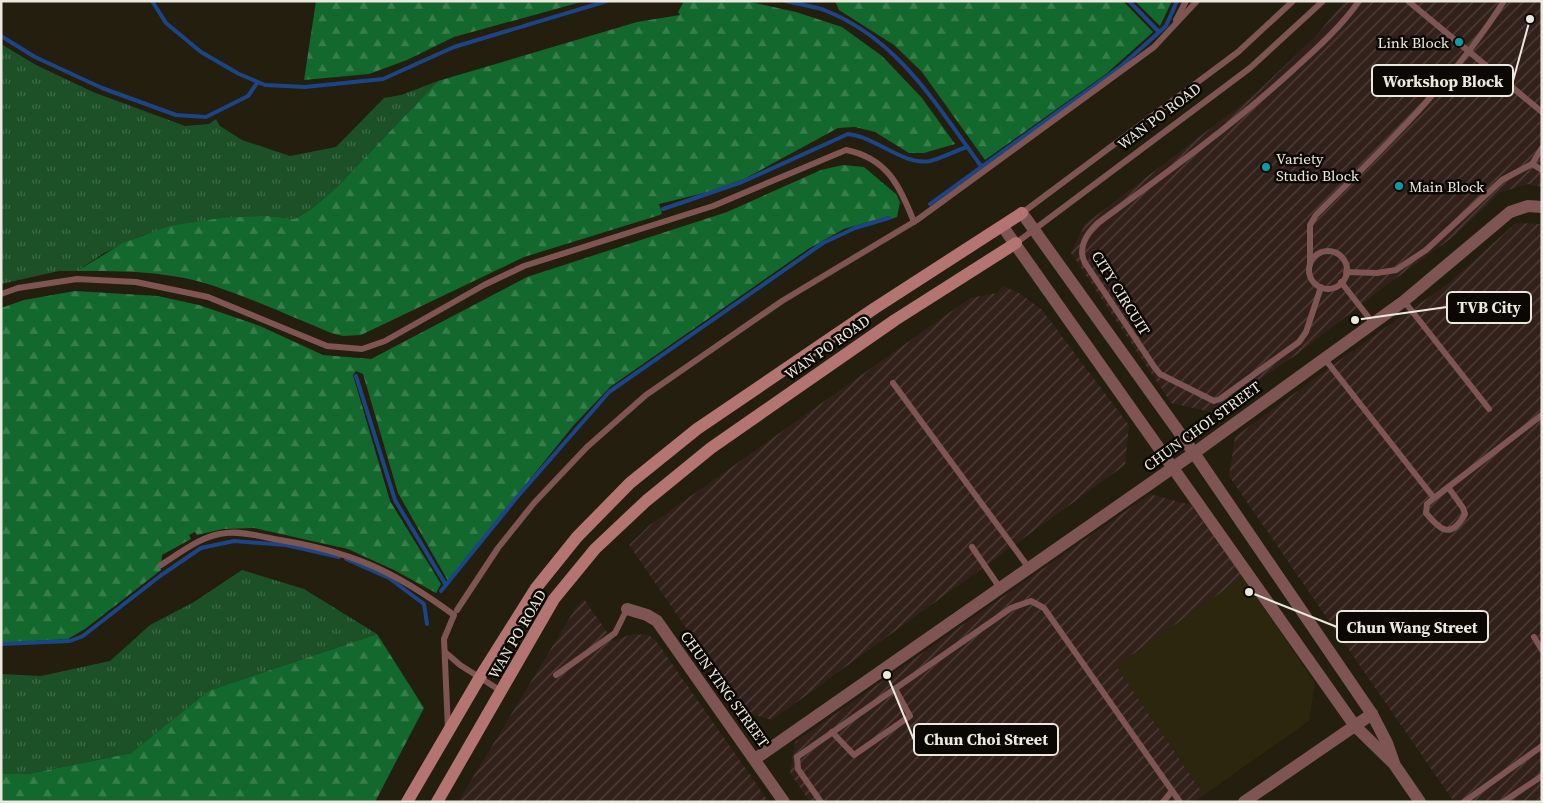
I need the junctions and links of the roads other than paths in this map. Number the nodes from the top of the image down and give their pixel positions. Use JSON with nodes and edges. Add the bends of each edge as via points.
{"nodes":[{"id":1,"x":1186,"y":1,"type":"edge"},
{"id":2,"x":1197,"y":1,"type":"edge"},
{"id":3,"x":1293,"y":1,"type":"edge"},
{"id":4,"x":1323,"y":1,"type":"edge"},
{"id":5,"x":1359,"y":1,"type":"edge"},
{"id":6,"x":1408,"y":1,"type":"edge"},
{"id":7,"x":1504,"y":1,"type":"edge"},
{"id":8,"x":1174,"y":26,"type":"junction"},
{"id":9,"x":1470,"y":51,"type":"junction"},
{"id":10,"x":1542,"y":112,"type":"edge"},
{"id":11,"x":1542,"y":148,"type":"edge"},
{"id":12,"x":1532,"y":164,"type":"junction"},
{"id":13,"x":1542,"y":170,"type":"edge"},
{"id":14,"x":1542,"y":207,"type":"edge"},
{"id":15,"x":1022,"y":213,"type":"junction"},
{"id":16,"x":914,"y":222,"type":"junction"},
{"id":17,"x":1002,"y":227,"type":"junction"},
{"id":18,"x":1035,"y":229,"type":"junction"},
{"id":19,"x":1016,"y":243,"type":"junction"},
{"id":20,"x":1310,"y":264,"type":"junction"},
{"id":21,"x":1346,"y":272,"type":"junction"},
{"id":22,"x":1341,"y":282,"type":"junction"},
{"id":23,"x":1321,"y":287,"type":"junction"},
{"id":24,"x":1,"y":294,"type":"edge"},
{"id":25,"x":1404,"y":301,"type":"junction"},
{"id":26,"x":1373,"y":323,"type":"junction"},
{"id":27,"x":1324,"y":358,"type":"junction"},
{"id":28,"x":894,"y":383,"type":"dead end"},
{"id":29,"x":1489,"y":410,"type":"dead end"},
{"id":30,"x":1542,"y":415,"type":"edge"},
{"id":31,"x":1194,"y":453,"type":"junction"},
{"id":32,"x":1173,"y":466,"type":"junction"},
{"id":33,"x":1448,"y":488,"type":"junction"},
{"id":34,"x":1434,"y":498,"type":"junction"},
{"id":35,"x":972,"y":548,"type":"dead end"},
{"id":36,"x":161,"y":565,"type":"dead end"},
{"id":37,"x":1029,"y":568,"type":"junction"},
{"id":38,"x":1000,"y":588,"type":"junction"},
{"id":39,"x":627,"y":609,"type":"joint"},
{"id":40,"x":457,"y":610,"type":"dead end"},
{"id":41,"x":1534,"y":637,"type":"dead end"},
{"id":42,"x":1542,"y":650,"type":"edge"},
{"id":43,"x":445,"y":652,"type":"junction"},
{"id":44,"x":556,"y":675,"type":"dead end"},
{"id":45,"x":480,"y":677,"type":"junction"},
{"id":46,"x":896,"y":689,"type":"junction"},
{"id":47,"x":502,"y":691,"type":"junction"},
{"id":48,"x":1372,"y":714,"type":"junction"},
{"id":49,"x":1355,"y":726,"type":"junction"},
{"id":50,"x":832,"y":732,"type":"junction"},
{"id":51,"x":448,"y":733,"type":"junction"},
{"id":52,"x":1542,"y":746,"type":"edge"},
{"id":53,"x":755,"y":759,"type":"junction"},
{"id":54,"x":1394,"y":764,"type":"junction"},
{"id":55,"x":1542,"y":776,"type":"edge"},
{"id":56,"x":1172,"y":791,"type":"junction"},
{"id":57,"x":407,"y":802,"type":"edge"},
{"id":58,"x":437,"y":802,"type":"edge"},
{"id":59,"x":784,"y":802,"type":"edge"},
{"id":60,"x":821,"y":802,"type":"edge"},
{"id":61,"x":1163,"y":802,"type":"edge"},
{"id":62,"x":1180,"y":802,"type":"edge"},
{"id":63,"x":1244,"y":802,"type":"edge"},
{"id":64,"x":1420,"y":802,"type":"edge"},
{"id":65,"x":1464,"y":802,"type":"edge"},
{"id":66,"x":1503,"y":802,"type":"edge"}],
"edges":[{"from":1,"to":8,"type":"lane"},
{"from":2,"to":8,"type":"lane"},
{"from":3,"to":15,"type":"lane","name":"WAN PO ROAD","via":[[1238,52]]},
{"from":4,"to":18,"type":"lane","name":"WAN PO ROAD","via":[[1250,68]]},
{"from":5,"to":23,"type":"lane","name":"CITY CIRCUIT","via":[[1326,40],[1258,102],[1089,231],[1082,250],[1084,263],[1160,374],[1214,401],[1299,342],[1306,332]]},
{"from":6,"to":9,"type":"lane"},
{"from":7,"to":9,"type":"lane"},
{"from":8,"to":16,"type":"lane","via":[[1154,47]]},
{"from":9,"to":10,"type":"lane"},
{"from":9,"to":20,"type":"lane","via":[[1409,121],[1316,215],[1310,225]]},
{"from":11,"to":12,"type":"lane"},
{"from":12,"to":13,"type":"lane"},
{"from":12,"to":21,"type":"lane","via":[[1502,180],[1426,250],[1396,270]]},
{"from":14,"to":25,"type":"street","name":"CHUN CHOI STREET","via":[[1528,206],[1510,212]]},
{"from":15,"to":17,"type":"main road","name":"WAN PO ROAD"},
{"from":15,"to":18,"type":"street"},
{"from":16,"to":24,"type":"lane","via":[[904,195],[891,175],[860,153],[846,150],[713,206],[524,266],[385,341],[362,349],[328,346],[208,297],[136,282],[77,279],[18,288]]},
{"from":16,"to":40,"type":"lane","via":[[782,301],[646,395],[587,447],[534,503],[498,548]]},
{"from":17,"to":19,"type":"street"},
{"from":17,"to":45,"type":"main road","name":"WAN PO ROAD","via":[[875,308],[697,429],[630,483],[577,537],[536,588]]},
{"from":18,"to":19,"type":"lane","name":"WAN PO ROAD"},
{"from":18,"to":31,"type":"street"},
{"from":19,"to":32,"type":"street"},
{"from":19,"to":47,"type":"main road","name":"WAN PO ROAD","via":[[894,320],[712,448],[646,501],[595,549],[554,599]]},
{"from":20,"to":21,"type":"lane","via":[[1318,254],[1332,251],[1343,259]]},
{"from":20,"to":23,"type":"lane","via":[[1311,277]]},
{"from":21,"to":22,"type":"lane"},
{"from":22,"to":23,"type":"lane","via":[[1332,288]]},
{"from":22,"to":26,"type":"lane"},
{"from":25,"to":26,"type":"street","name":"CHUN CHOI STREET"},
{"from":25,"to":29,"type":"lane"},
{"from":26,"to":27,"type":"street","name":"CHUN CHOI STREET"},
{"from":27,"to":31,"type":"street","name":"CHUN CHOI STREET"},
{"from":27,"to":34,"type":"lane"},
{"from":28,"to":37,"type":"lane"},
{"from":30,"to":33,"type":"lane"},
{"from":31,"to":32,"type":"street","name":"CHUN CHOI STREET"},
{"from":31,"to":48,"type":"street"},
{"from":32,"to":37,"type":"street","name":"CHUN CHOI STREET"},
{"from":32,"to":49,"type":"street"},
{"from":33,"to":34,"type":"lane"},
{"from":33,"to":34,"type":"lane","via":[[1465,514],[1450,529],[1438,528],[1426,513],[1427,504]]},
{"from":35,"to":38,"type":"lane"},
{"from":36,"to":43,"type":"lane","via":[[194,544],[224,533],[311,545],[351,556],[424,593],[454,615],[444,639]]},
{"from":37,"to":38,"type":"street","name":"CHUN CHOI STREET"},
{"from":38,"to":53,"type":"street","name":"CHUN CHOI STREET"},
{"from":39,"to":44,"type":"lane","via":[[615,633]]},
{"from":39,"to":53,"type":"street","name":"CHUN YING STREET","via":[[657,621]]},
{"from":41,"to":42,"type":"lane"},
{"from":43,"to":45,"type":"lane"},
{"from":43,"to":51,"type":"lane"},
{"from":45,"to":47,"type":"lane"},
{"from":45,"to":51,"type":"main road","name":"WAN PO ROAD"},
{"from":46,"to":50,"type":"lane"},
{"from":46,"to":50,"type":"lane","via":[[910,716],[854,755]]},
{"from":46,"to":56,"type":"lane","via":[[1011,608],[1031,601],[1044,608]]},
{"from":47,"to":58,"type":"main road","name":"WAN PO ROAD"},
{"from":48,"to":49,"type":"street"},
{"from":48,"to":54,"type":"street"},
{"from":49,"to":54,"type":"street"},
{"from":49,"to":63,"type":"street"},
{"from":50,"to":60,"type":"lane","via":[[797,757],[798,769]]},
{"from":51,"to":57,"type":"main road","name":"WAN PO ROAD"},
{"from":52,"to":65,"type":"lane"},
{"from":53,"to":59,"type":"street","name":"CHUN YING STREET"},
{"from":54,"to":64,"type":"street"},
{"from":55,"to":66,"type":"lane"},
{"from":56,"to":61,"type":"lane"},
{"from":56,"to":62,"type":"lane"}]}
